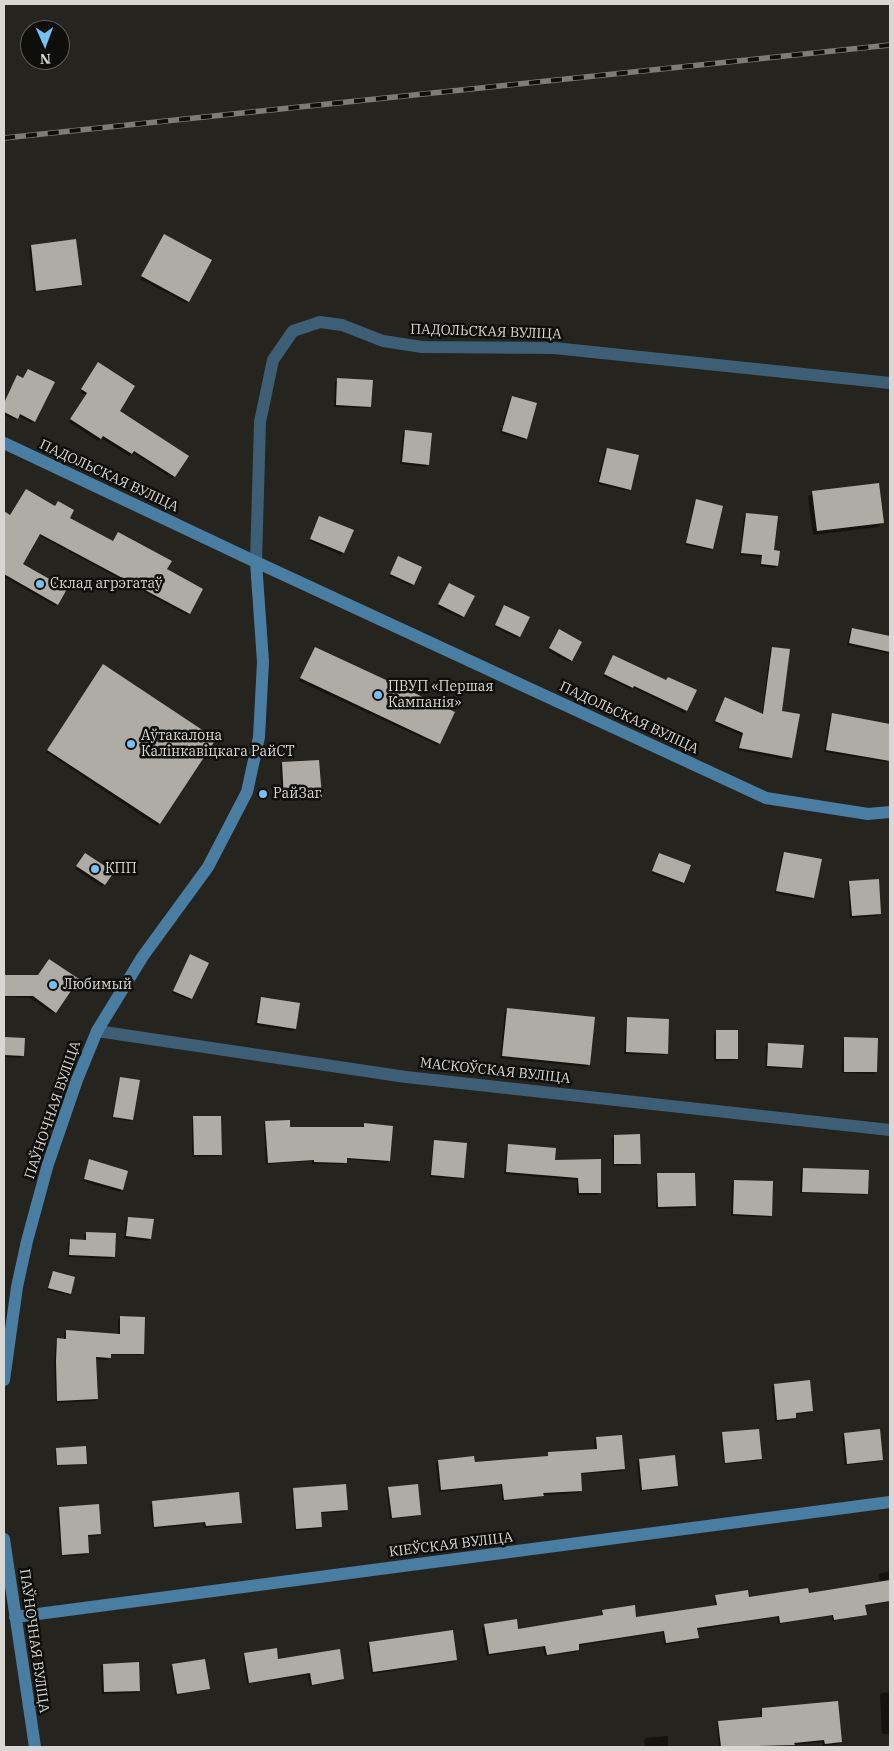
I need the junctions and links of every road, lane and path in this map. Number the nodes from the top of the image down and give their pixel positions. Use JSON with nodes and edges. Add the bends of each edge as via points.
{"nodes":[{"id":1,"x":890,"y":383,"type":"edge"},
{"id":2,"x":4,"y":443,"type":"edge"},
{"id":3,"x":256,"y":562,"type":"junction"},
{"id":4,"x":890,"y":812,"type":"edge"},
{"id":5,"x":98,"y":1031,"type":"junction"},
{"id":6,"x":890,"y":1130,"type":"edge"},
{"id":7,"x":4,"y":1380,"type":"edge"},
{"id":8,"x":890,"y":1502,"type":"edge"},
{"id":9,"x":4,"y":1539,"type":"edge"},
{"id":10,"x":15,"y":1617,"type":"junction"},
{"id":11,"x":34,"y":1747,"type":"edge"}],
"edges":[{"from":1,"to":3,"type":"street","name":"ПАДОЛЬСКАЯ ВУЛІЦА","via":[[554,348],[422,347],[383,341],[342,325],[320,322],[293,331],[272,360],[260,422]]},
{"from":2,"to":3,"type":"street","name":"ПАДОЛЬСКАЯ ВУЛІЦА"},
{"from":3,"to":4,"type":"street","name":"ПАДОЛЬСКАЯ ВУЛІЦА","via":[[766,798],[868,814]]},
{"from":3,"to":5,"type":"street","name":"ПАЎНОЧНАЯ ВУЛІЦА","via":[[263,662],[259,737],[247,792],[208,867],[143,956]]},
{"from":5,"to":6,"type":"street","name":"МАСКОЎСКАЯ ВУЛІЦА","via":[[406,1077]]},
{"from":5,"to":7,"type":"street","name":"ПАЎНОЧНАЯ ВУЛІЦА","via":[[76,1080],[27,1241]]},
{"from":8,"to":10,"type":"street","name":"КІЕЎСКАЯ ВУЛІЦА"},
{"from":9,"to":10,"type":"street","name":"ПАЎНОЧНАЯ ВУЛІЦА"},
{"from":10,"to":11,"type":"street","name":"ПАЎНОЧНАЯ ВУЛІЦА"}]}
